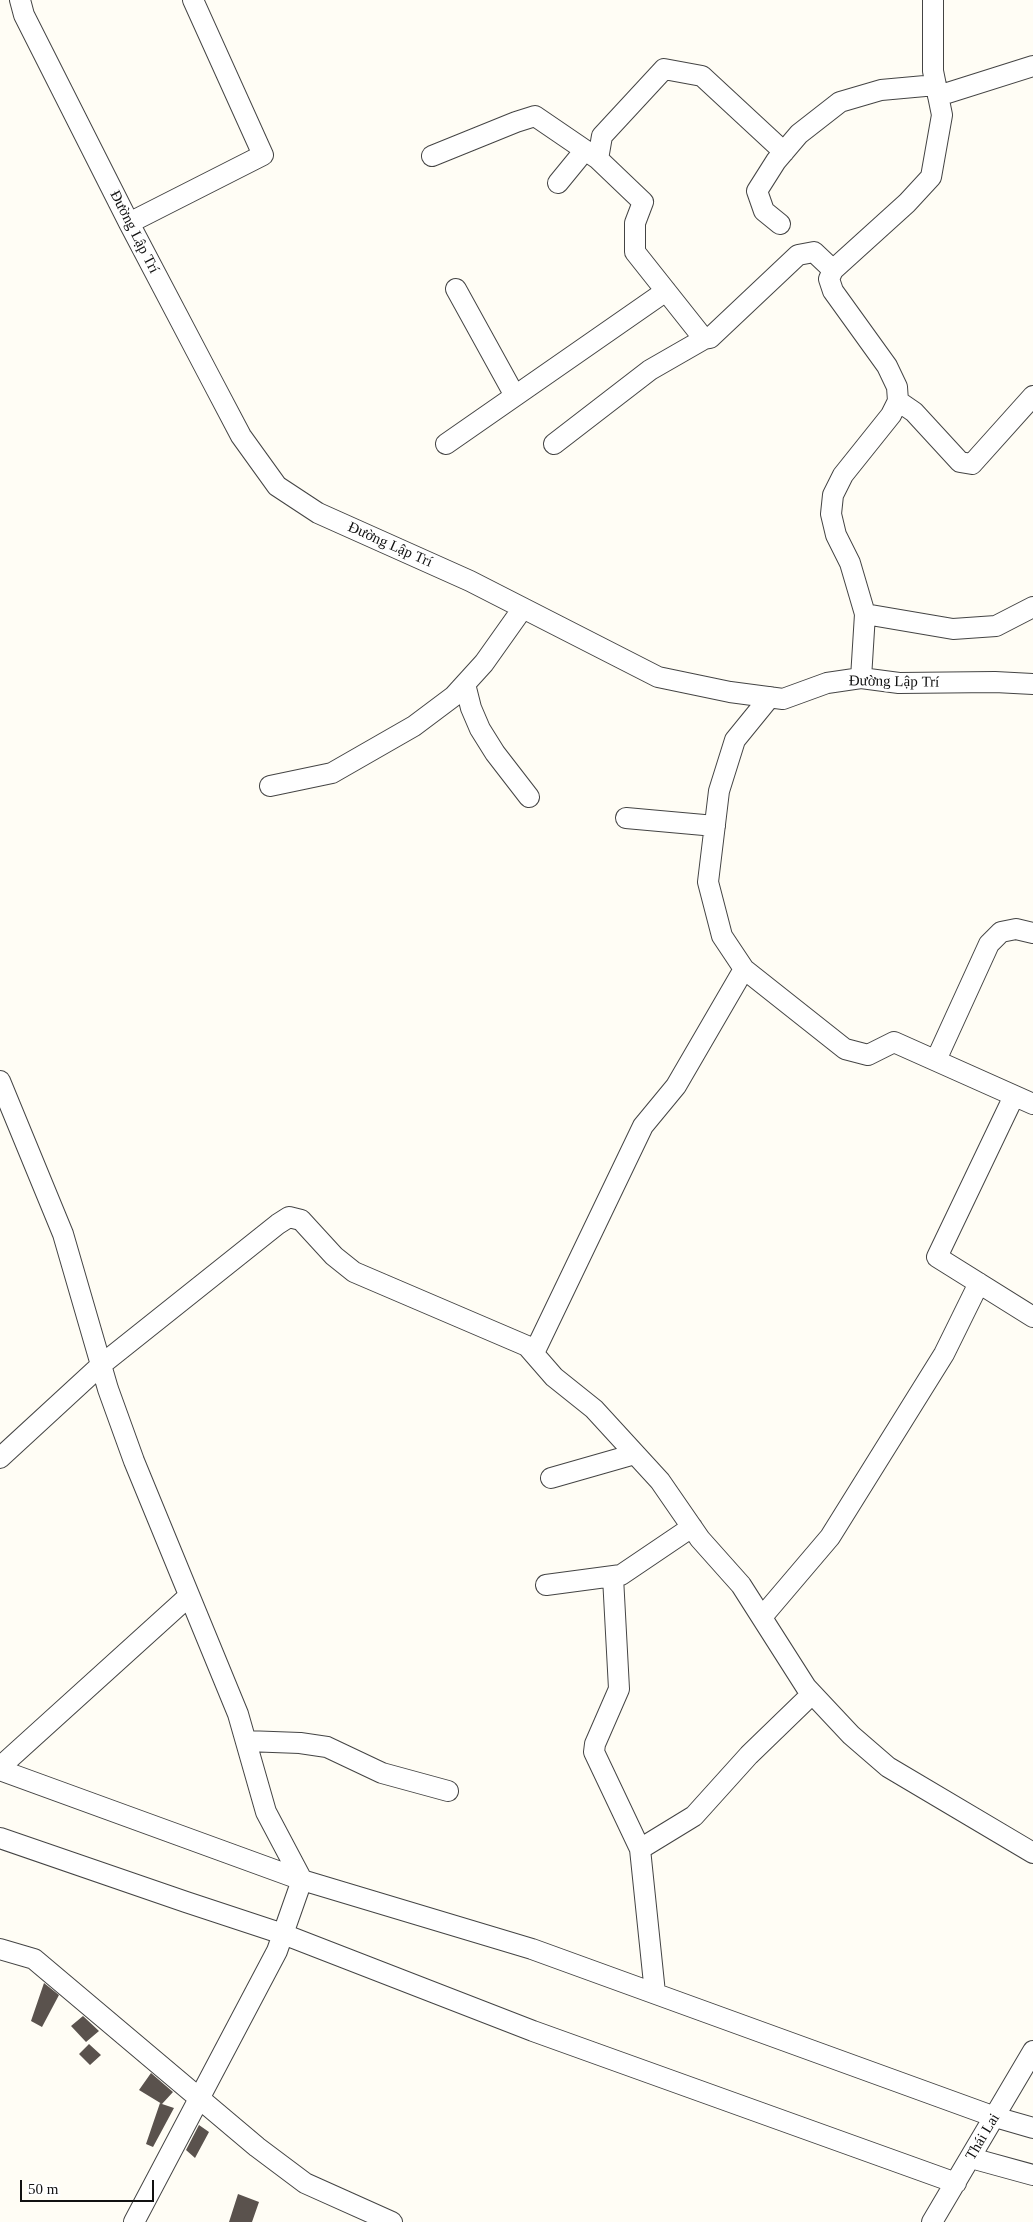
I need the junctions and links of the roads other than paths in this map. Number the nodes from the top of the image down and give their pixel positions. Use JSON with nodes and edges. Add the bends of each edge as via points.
{"nodes":[{"id":1,"x":20,"y":0,"type":"edge"},
{"id":2,"x":193,"y":0,"type":"edge"},
{"id":3,"x":933,"y":0,"type":"edge"},
{"id":4,"x":1033,"y":66,"type":"edge"},
{"id":5,"x":937,"y":91,"type":"junction"},
{"id":6,"x":784,"y":152,"type":"junction"},
{"id":7,"x":592,"y":154,"type":"junction"},
{"id":8,"x":432,"y":156,"type":"dead end"},
{"id":9,"x":558,"y":184,"type":"dead end"},
{"id":10,"x":128,"y":223,"type":"junction"},
{"id":11,"x":780,"y":224,"type":"dead end"},
{"id":12,"x":833,"y":270,"type":"junction"},
{"id":13,"x":456,"y":289,"type":"dead end"},
{"id":14,"x":666,"y":291,"type":"junction"},
{"id":15,"x":704,"y":339,"type":"junction"},
{"id":16,"x":515,"y":396,"type":"junction"},
{"id":17,"x":1033,"y":396,"type":"edge"},
{"id":18,"x":898,"y":401,"type":"junction"},
{"id":19,"x":446,"y":444,"type":"dead end"},
{"id":20,"x":554,"y":444,"type":"dead end"},
{"id":21,"x":1033,"y":607,"type":"edge"},
{"id":22,"x":523,"y":608,"type":"junction"},
{"id":23,"x":866,"y":614,"type":"junction"},
{"id":24,"x":861,"y":678,"type":"junction"},
{"id":25,"x":466,"y":684,"type":"junction"},
{"id":26,"x":1033,"y":684,"type":"edge"},
{"id":27,"x":770,"y":697,"type":"junction"},
{"id":28,"x":270,"y":786,"type":"dead end"},
{"id":29,"x":529,"y":797,"type":"dead end"},
{"id":30,"x":626,"y":818,"type":"dead end"},
{"id":31,"x":715,"y":826,"type":"junction"},
{"id":32,"x":1033,"y":934,"type":"edge"},
{"id":33,"x":744,"y":969,"type":"junction"},
{"id":34,"x":936,"y":1060,"type":"junction"},
{"id":35,"x":0,"y":1081,"type":"edge"},
{"id":36,"x":1014,"y":1096,"type":"junction"},
{"id":37,"x":1033,"y":1104,"type":"edge"},
{"id":38,"x":979,"y":1283,"type":"junction"},
{"id":39,"x":1033,"y":1317,"type":"edge"},
{"id":40,"x":534,"y":1353,"type":"junction"},
{"id":41,"x":101,"y":1365,"type":"junction"},
{"id":42,"x":2,"y":1452,"type":"edge"},
{"id":43,"x":635,"y":1454,"type":"junction"},
{"id":44,"x":551,"y":1478,"type":"dead end"},
{"id":45,"x":692,"y":1527,"type":"junction"},
{"id":46,"x":613,"y":1577,"type":"junction"},
{"id":47,"x":546,"y":1585,"type":"dead end"},
{"id":48,"x":190,"y":1596,"type":"junction"},
{"id":49,"x":762,"y":1617,"type":"junction"},
{"id":50,"x":812,"y":1694,"type":"junction"},
{"id":51,"x":246,"y":1741,"type":"junction"},
{"id":52,"x":0,"y":1769,"type":"edge"},
{"id":53,"x":448,"y":1791,"type":"dead end"},
{"id":54,"x":0,"y":1838,"type":"edge"},
{"id":55,"x":640,"y":1849,"type":"junction"},
{"id":56,"x":1033,"y":1853,"type":"edge"},
{"id":57,"x":302,"y":1880,"type":"junction"},
{"id":58,"x":283,"y":1934,"type":"junction"},
{"id":59,"x":0,"y":1949,"type":"edge"},
{"id":60,"x":655,"y":1993,"type":"junction"},
{"id":61,"x":1033,"y":2051,"type":"edge"},
{"id":62,"x":200,"y":2098,"type":"junction"},
{"id":63,"x":995,"y":2117,"type":"junction"},
{"id":64,"x":1033,"y":2128,"type":"edge"},
{"id":65,"x":971,"y":2158,"type":"junction"},
{"id":66,"x":1033,"y":2175,"type":"edge"},
{"id":67,"x":956,"y":2183,"type":"junction"},
{"id":68,"x":134,"y":2222,"type":"edge"},
{"id":69,"x":392,"y":2222,"type":"edge"},
{"id":70,"x":932,"y":2222,"type":"edge"}],
"edges":[{"from":1,"to":10,"type":"street","name":"Đường Lập Trí","via":[[24,15]]},
{"from":2,"to":10,"type":"street","via":[[263,154]]},
{"from":3,"to":5,"type":"street","via":[[933,72]]},
{"from":4,"to":5,"type":"street"},
{"from":5,"to":6,"type":"street","via":[[880,90],[840,102],[799,134]]},
{"from":5,"to":12,"type":"street","via":[[942,115],[931,177],[908,203]]},
{"from":6,"to":7,"type":"street","via":[[702,76],[664,69],[602,136]]},
{"from":6,"to":11,"type":"street","via":[[757,191],[764,211]]},
{"from":7,"to":8,"type":"street","via":[[535,116]]},
{"from":7,"to":9,"type":"street"},
{"from":7,"to":14,"type":"street","via":[[643,202],[635,223],[635,252]]},
{"from":10,"to":22,"type":"street","name":"Đường Lập Trí","via":[[241,436],[277,486],[318,513]]},
{"from":12,"to":15,"type":"street","via":[[814,252],[798,255],[710,338]]},
{"from":12,"to":18,"type":"street","via":[[829,279],[833,291],[887,366]]},
{"from":13,"to":16,"type":"street"},
{"from":14,"to":15,"type":"street"},
{"from":14,"to":16,"type":"street"},
{"from":15,"to":20,"type":"street","via":[[650,370]]},
{"from":16,"to":19,"type":"street"},
{"from":17,"to":18,"type":"street","via":[[972,464],[960,462],[914,412]]},
{"from":18,"to":23,"type":"street","via":[[891,415],[843,475],[833,495],[831,514],[836,535],[850,563]]},
{"from":21,"to":23,"type":"street","via":[[996,626],[953,629]]},
{"from":22,"to":25,"type":"street"},
{"from":22,"to":27,"type":"street","name":"Đường Lập Trí","via":[[658,677]]},
{"from":23,"to":24,"type":"street"},
{"from":24,"to":26,"type":"street","name":"Đường Lập Trí","via":[[899,683]]},
{"from":24,"to":27,"type":"street","name":"Đường Lập Trí","via":[[827,683],[783,699]]},
{"from":25,"to":28,"type":"street","via":[[414,726],[332,773]]},
{"from":25,"to":29,"type":"street","via":[[480,729]]},
{"from":27,"to":31,"type":"street","via":[[735,740],[719,791]]},
{"from":30,"to":31,"type":"street"},
{"from":31,"to":33,"type":"street","via":[[708,882],[722,936]]},
{"from":32,"to":34,"type":"street","via":[[1016,929],[1002,932],[988,944]]},
{"from":33,"to":34,"type":"street","via":[[845,1049],[868,1055],[894,1042]]},
{"from":33,"to":40,"type":"street","via":[[676,1086],[643,1126]]},
{"from":34,"to":36,"type":"street"},
{"from":35,"to":41,"type":"street","via":[[63,1234]]},
{"from":36,"to":37,"type":"street"},
{"from":36,"to":38,"type":"street","via":[[938,1257]]},
{"from":38,"to":39,"type":"street"},
{"from":38,"to":49,"type":"street","via":[[944,1354],[830,1537]]},
{"from":40,"to":41,"type":"street","via":[[527,1346],[354,1272],[300,1220],[289,1217]]},
{"from":40,"to":43,"type":"street","via":[[554,1377],[594,1409]]},
{"from":41,"to":42,"type":"street"},
{"from":41,"to":48,"type":"street","via":[[134,1461]]},
{"from":43,"to":44,"type":"street"},
{"from":43,"to":45,"type":"street","via":[[660,1481]]},
{"from":45,"to":46,"type":"street","via":[[629,1571]]},
{"from":45,"to":49,"type":"street","via":[[741,1585]]},
{"from":46,"to":47,"type":"street"},
{"from":46,"to":55,"type":"street","via":[[620,1689],[594,1752]]},
{"from":48,"to":51,"type":"street"},
{"from":48,"to":52,"type":"street"},
{"from":49,"to":50,"type":"street"},
{"from":50,"to":55,"type":"street","via":[[749,1755],[694,1816]]},
{"from":50,"to":56,"type":"street","via":[[851,1735],[888,1767]]},
{"from":51,"to":53,"type":"street","via":[[327,1747],[382,1773]]},
{"from":51,"to":57,"type":"street","via":[[266,1812]]},
{"from":52,"to":57,"type":"street"},
{"from":54,"to":58,"type":"street"},
{"from":55,"to":60,"type":"street"},
{"from":57,"to":58,"type":"street"},
{"from":57,"to":60,"type":"street","via":[[532,1949]]},
{"from":58,"to":62,"type":"street","via":[[277,1952]]},
{"from":58,"to":67,"type":"street","via":[[533,2031]]},
{"from":59,"to":62,"type":"street","via":[[34,1959]]},
{"from":60,"to":63,"type":"street"},
{"from":61,"to":63,"type":"street","name":"Thái Lai"},
{"from":62,"to":68,"type":"street"},
{"from":62,"to":69,"type":"street","via":[[305,2183]]},
{"from":63,"to":64,"type":"street"},
{"from":63,"to":65,"type":"street","name":"Thái Lai"},
{"from":65,"to":66,"type":"street"},
{"from":65,"to":67,"type":"street","name":"Thái Lai"},
{"from":67,"to":70,"type":"street","name":"Thái Lai"}]}
